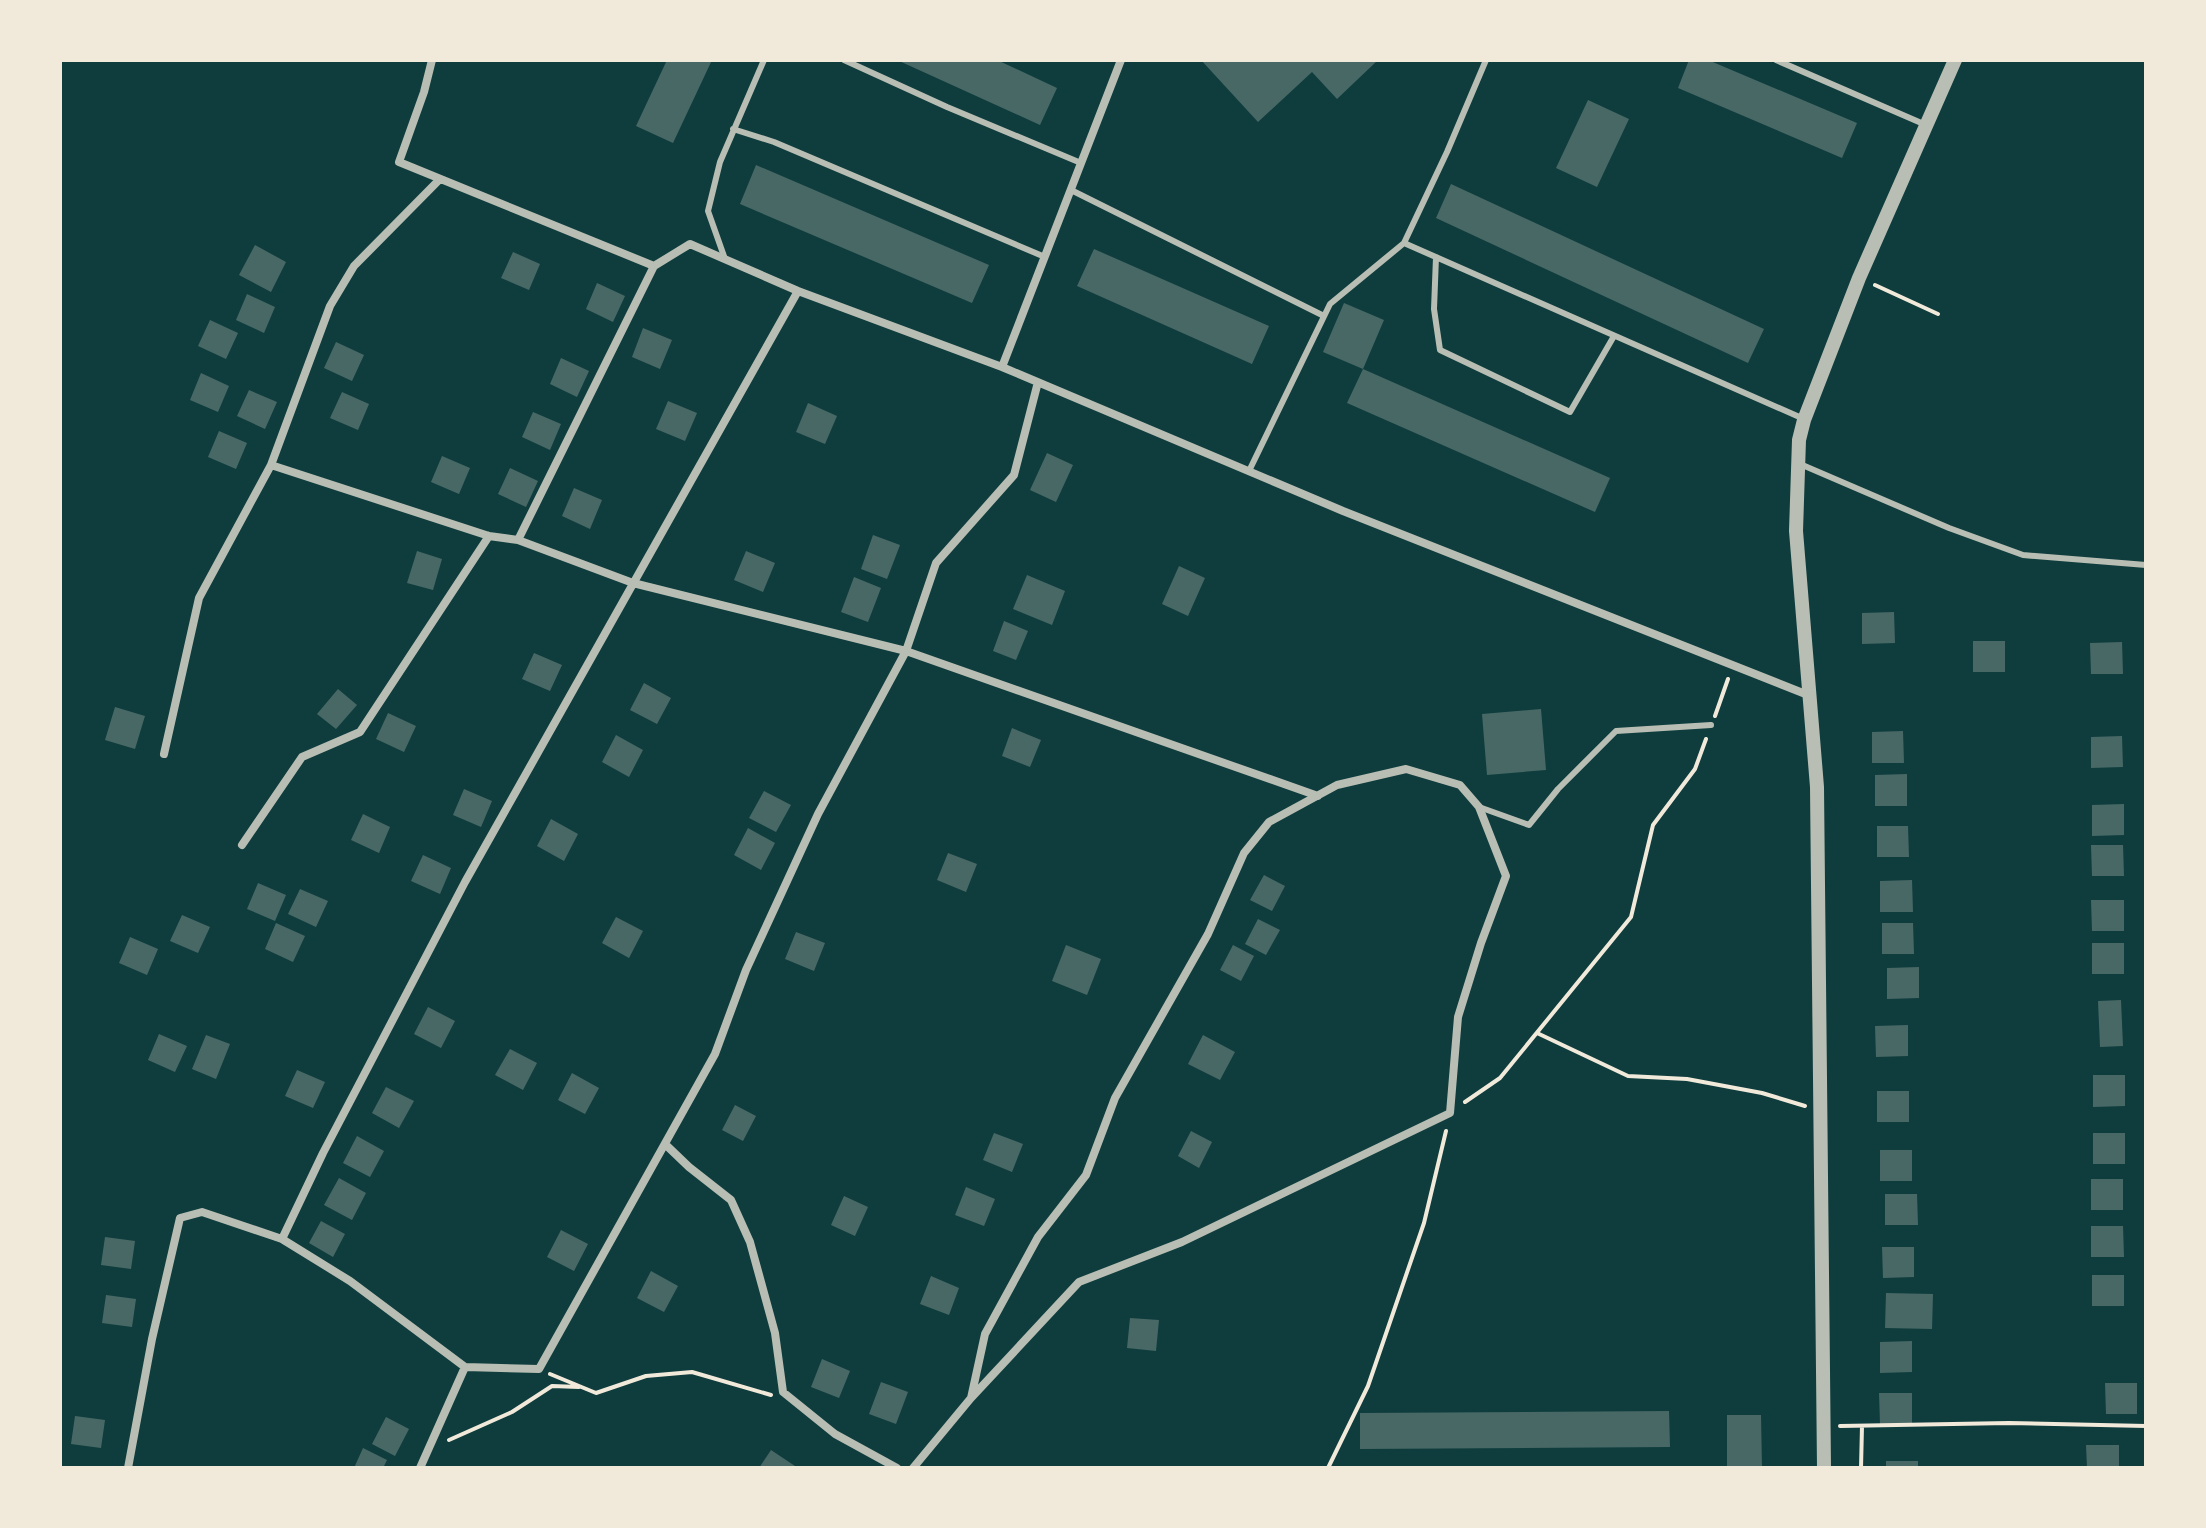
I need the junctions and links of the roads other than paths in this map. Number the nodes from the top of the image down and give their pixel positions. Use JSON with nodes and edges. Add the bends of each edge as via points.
{"nodes":[{"id":1,"x":432,"y":60,"type":"edge"},
{"id":2,"x":764,"y":60,"type":"edge"},
{"id":3,"x":844,"y":60,"type":"edge"},
{"id":4,"x":1121,"y":60,"type":"edge"},
{"id":5,"x":1486,"y":60,"type":"edge"},
{"id":6,"x":1776,"y":60,"type":"edge"},
{"id":7,"x":1955,"y":60,"type":"edge"},
{"id":8,"x":1926,"y":125,"type":"junction"},
{"id":9,"x":733,"y":129,"type":"junction"},
{"id":10,"x":1081,"y":163,"type":"junction"},
{"id":11,"x":440,"y":179,"type":"junction"},
{"id":12,"x":1071,"y":190,"type":"junction"},
{"id":13,"x":1404,"y":243,"type":"junction"},
{"id":14,"x":1045,"y":257,"type":"junction"},
{"id":15,"x":1436,"y":257,"type":"junction"},
{"id":16,"x":725,"y":259,"type":"junction"},
{"id":17,"x":654,"y":266,"type":"junction"},
{"id":18,"x":798,"y":291,"type":"junction"},
{"id":19,"x":1324,"y":316,"type":"junction"},
{"id":20,"x":1614,"y":336,"type":"junction"},
{"id":21,"x":1002,"y":367,"type":"junction"},
{"id":22,"x":1038,"y":382,"type":"junction"},
{"id":23,"x":1804,"y":420,"type":"junction"},
{"id":24,"x":1798,"y":463,"type":"junction"},
{"id":25,"x":271,"y":465,"type":"junction"},
{"id":26,"x":1249,"y":471,"type":"junction"},
{"id":27,"x":489,"y":536,"type":"junction"},
{"id":28,"x":518,"y":540,"type":"junction"},
{"id":29,"x":2146,"y":565,"type":"edge"},
{"id":30,"x":633,"y":583,"type":"junction"},
{"id":31,"x":906,"y":651,"type":"junction"},
{"id":32,"x":1808,"y":695,"type":"junction"},
{"id":33,"x":1711,"y":725,"type":"road end"},
{"id":34,"x":164,"y":754,"type":"dead end"},
{"id":35,"x":1318,"y":796,"type":"junction"},
{"id":36,"x":1479,"y":807,"type":"junction"},
{"id":37,"x":242,"y":845,"type":"dead end"},
{"id":38,"x":665,"y":1144,"type":"junction"},
{"id":39,"x":282,"y":1239,"type":"junction"},
{"id":40,"x":465,"y":1367,"type":"junction"},
{"id":41,"x":971,"y":1398,"type":"junction"},
{"id":42,"x":128,"y":1468,"type":"edge"},
{"id":43,"x":420,"y":1468,"type":"edge"},
{"id":44,"x":897,"y":1468,"type":"edge"},
{"id":45,"x":913,"y":1468,"type":"edge"},
{"id":46,"x":1824,"y":1468,"type":"edge"}],
"edges":[{"from":1,"to":11,"type":"street","via":[[399,162]]},
{"from":2,"to":9,"type":"lane"},
{"from":3,"to":10,"type":"lane"},
{"from":4,"to":10,"type":"street"},
{"from":5,"to":13,"type":"lane"},
{"from":6,"to":8,"type":"lane"},
{"from":7,"to":8,"type":"street"},
{"from":8,"to":23,"type":"street"},
{"from":9,"to":14,"type":"lane"},
{"from":9,"to":16,"type":"lane","via":[[708,211]]},
{"from":10,"to":12,"type":"street"},
{"from":11,"to":17,"type":"street"},
{"from":11,"to":25,"type":"street","via":[[354,266],[330,306]]},
{"from":12,"to":14,"type":"street"},
{"from":12,"to":19,"type":"lane"},
{"from":13,"to":15,"type":"lane"},
{"from":13,"to":19,"type":"lane","via":[[1340,294]]},
{"from":14,"to":21,"type":"street"},
{"from":15,"to":20,"type":"lane"},
{"from":15,"to":20,"type":"lane","via":[[1434,309],[1440,350],[1570,412]]},
{"from":16,"to":17,"type":"street","via":[[690,244]]},
{"from":16,"to":18,"type":"street"},
{"from":17,"to":28,"type":"street"},
{"from":18,"to":21,"type":"street"},
{"from":18,"to":30,"type":"street"},
{"from":19,"to":26,"type":"lane"},
{"from":20,"to":23,"type":"lane"},
{"from":21,"to":22,"type":"street"},
{"from":22,"to":26,"type":"street"},
{"from":22,"to":31,"type":"street","via":[[1014,475],[936,563]]},
{"from":23,"to":24,"type":"street"},
{"from":24,"to":29,"type":"lane","via":[[2023,555]]},
{"from":24,"to":32,"type":"street","via":[[1796,531]]},
{"from":25,"to":27,"type":"street"},
{"from":25,"to":34,"type":"street","via":[[199,598]]},
{"from":26,"to":32,"type":"street"},
{"from":27,"to":28,"type":"street"},
{"from":27,"to":37,"type":"street","via":[[360,732],[302,757]]},
{"from":28,"to":30,"type":"street"},
{"from":30,"to":31,"type":"street"},
{"from":30,"to":39,"type":"street","via":[[465,882]]},
{"from":31,"to":35,"type":"street"},
{"from":31,"to":38,"type":"street","via":[[818,814],[746,970],[715,1054]]},
{"from":32,"to":46,"type":"street","via":[[1817,787]]},
{"from":33,"to":36,"type":"lane","via":[[1616,731],[1529,825]]},
{"from":35,"to":36,"type":"street","via":[[1337,785],[1406,769],[1460,785]]},
{"from":35,"to":41,"type":"street","via":[[1269,822],[1244,853],[1208,934],[1115,1098],[1086,1175],[1038,1237],[985,1334]]},
{"from":36,"to":41,"type":"street","via":[[1506,876],[1458,1017],[1450,1113],[1182,1242],[1079,1282]]},
{"from":38,"to":40,"type":"street","via":[[539,1369]]},
{"from":38,"to":44,"type":"street","via":[[731,1200],[750,1242],[775,1333],[783,1392],[835,1434]]},
{"from":39,"to":40,"type":"street","via":[[350,1281]]},
{"from":39,"to":42,"type":"street","via":[[202,1212],[180,1218]]},
{"from":40,"to":43,"type":"street"},
{"from":41,"to":45,"type":"street"}]}
